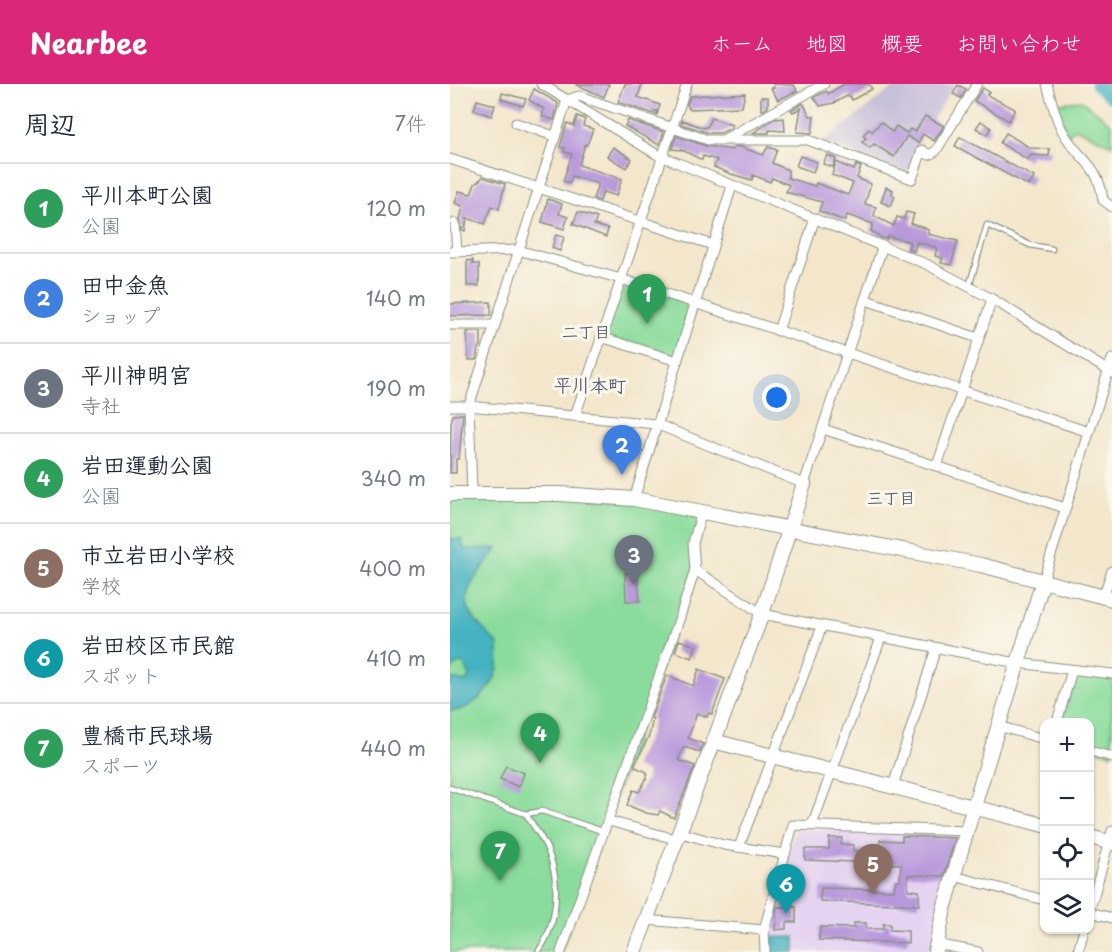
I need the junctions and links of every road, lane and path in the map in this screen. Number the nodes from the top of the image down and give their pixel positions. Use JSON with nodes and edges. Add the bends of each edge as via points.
{"nodes":[{"id":1,"x":541,"y":84,"type":"edge"},
{"id":2,"x":687,"y":84,"type":"edge"},
{"id":3,"x":824,"y":84,"type":"edge"},
{"id":4,"x":977,"y":84,"type":"edge"},
{"id":5,"x":1047,"y":84,"type":"edge"},
{"id":6,"x":567,"y":99,"type":"junction"},
{"id":7,"x":516,"y":123,"type":"dead end"},
{"id":8,"x":672,"y":127,"type":"junction"},
{"id":9,"x":554,"y":136,"type":"junction"},
{"id":10,"x":721,"y":142,"type":"junction"},
{"id":11,"x":662,"y":157,"type":"junction"},
{"id":12,"x":450,"y":159,"type":"edge"},
{"id":13,"x":732,"y":186,"type":"junction"},
{"id":14,"x":537,"y":188,"type":"junction"},
{"id":15,"x":1112,"y":207,"type":"edge"},
{"id":16,"x":815,"y":218,"type":"junction"},
{"id":17,"x":455,"y":223,"type":"dead end"},
{"id":18,"x":640,"y":223,"type":"junction"},
{"id":19,"x":713,"y":245,"type":"junction"},
{"id":20,"x":883,"y":245,"type":"junction"},
{"id":21,"x":1052,"y":249,"type":"dead end"},
{"id":22,"x":518,"y":250,"type":"junction"},
{"id":23,"x":453,"y":252,"type":"edge"},
{"id":24,"x":621,"y":279,"type":"junction"},
{"id":25,"x":969,"y":287,"type":"junction"},
{"id":26,"x":992,"y":299,"type":"junction"},
{"id":27,"x":866,"y":300,"type":"junction"},
{"id":28,"x":695,"y":305,"type":"junction"},
{"id":29,"x":450,"y":325,"type":"edge"},
{"id":30,"x":494,"y":325,"type":"junction"},
{"id":31,"x":778,"y":331,"type":"junction"},
{"id":32,"x":601,"y":337,"type":"junction"},
{"id":33,"x":978,"y":338,"type":"junction"},
{"id":34,"x":848,"y":354,"type":"junction"},
{"id":35,"x":1112,"y":359,"type":"edge"},
{"id":36,"x":676,"y":361,"type":"junction"},
{"id":37,"x":1110,"y":371,"type":"edge"},
{"id":38,"x":961,"y":390,"type":"junction"},
{"id":39,"x":450,"y":406,"type":"edge"},
{"id":40,"x":469,"y":406,"type":"junction"},
{"id":41,"x":575,"y":416,"type":"junction"},
{"id":42,"x":656,"y":424,"type":"junction"},
{"id":43,"x":823,"y":429,"type":"junction"},
{"id":44,"x":1089,"y":432,"type":"junction"},
{"id":45,"x":937,"y":466,"type":"junction"},
{"id":46,"x":804,"y":484,"type":"junction"},
{"id":47,"x":472,"y":493,"type":"junction"},
{"id":48,"x":450,"y":494,"type":"edge"},
{"id":49,"x":634,"y":499,"type":"junction"},
{"id":50,"x":1065,"y":508,"type":"junction"},
{"id":51,"x":702,"y":511,"type":"junction"},
{"id":52,"x":790,"y":528,"type":"junction"},
{"id":53,"x":695,"y":570,"type":"junction"},
{"id":54,"x":1112,"y":571,"type":"edge"},
{"id":55,"x":1042,"y":581,"type":"junction"},
{"id":56,"x":1108,"y":598,"type":"edge"},
{"id":57,"x":762,"y":614,"type":"junction"},
{"id":58,"x":822,"y":626,"type":"junction"},
{"id":59,"x":881,"y":638,"type":"junction"},
{"id":60,"x":936,"y":648,"type":"junction"},
{"id":61,"x":1017,"y":663,"type":"junction"},
{"id":62,"x":1072,"y":670,"type":"junction"},
{"id":63,"x":1112,"y":674,"type":"edge"},
{"id":64,"x":1058,"y":718,"type":"edge"},
{"id":65,"x":998,"y":726,"type":"junction"},
{"id":66,"x":1040,"y":738,"type":"edge"},
{"id":67,"x":713,"y":741,"type":"junction"},
{"id":68,"x":1094,"y":752,"type":"edge"},
{"id":69,"x":773,"y":756,"type":"junction"},
{"id":70,"x":1112,"y":757,"type":"edge"},
{"id":71,"x":831,"y":771,"type":"junction"},
{"id":72,"x":893,"y":786,"type":"junction"},
{"id":73,"x":450,"y":788,"type":"edge"},
{"id":74,"x":974,"y":806,"type":"junction"},
{"id":75,"x":526,"y":814,"type":"junction"},
{"id":76,"x":609,"y":821,"type":"junction"},
{"id":77,"x":1040,"y":824,"type":"edge"},
{"id":78,"x":812,"y":825,"type":"junction"},
{"id":79,"x":967,"y":831,"type":"junction"},
{"id":80,"x":605,"y":832,"type":"junction"},
{"id":81,"x":677,"y":836,"type":"junction"},
{"id":82,"x":1094,"y":837,"type":"edge"},
{"id":83,"x":1111,"y":839,"type":"edge"},
{"id":84,"x":739,"y":847,"type":"junction"},
{"id":85,"x":784,"y":854,"type":"junction"},
{"id":86,"x":954,"y":876,"type":"junction"},
{"id":87,"x":1094,"y":895,"type":"edge"},
{"id":88,"x":1040,"y":899,"type":"edge"},
{"id":89,"x":1094,"y":913,"type":"edge"},
{"id":90,"x":1112,"y":918,"type":"edge"},
{"id":91,"x":646,"y":920,"type":"junction"},
{"id":92,"x":764,"y":930,"type":"junction"},
{"id":93,"x":1083,"y":934,"type":"edge"},
{"id":94,"x":936,"y":948,"type":"edge"},
{"id":95,"x":538,"y":952,"type":"edge"},
{"id":96,"x":561,"y":952,"type":"edge"},
{"id":97,"x":634,"y":952,"type":"edge"},
{"id":98,"x":765,"y":952,"type":"edge"},
{"id":99,"x":978,"y":952,"type":"edge"},
{"id":100,"x":1078,"y":952,"type":"edge"}],
"edges":[{"from":1,"to":6,"type":"street"},
{"from":2,"to":8,"type":"street"},
{"from":3,"to":10,"type":"street"},
{"from":4,"to":10,"type":"street","via":[[936,151],[929,154],[922,150],[912,179],[808,140]]},
{"from":5,"to":15,"type":"street","via":[[1065,136],[1095,169],[1103,200]]},
{"from":6,"to":8,"type":"street","via":[[579,96]]},
{"from":6,"to":9,"type":"street"},
{"from":6,"to":11,"type":"street"},
{"from":7,"to":9,"type":"street"},
{"from":8,"to":10,"type":"street"},
{"from":8,"to":11,"type":"street"},
{"from":9,"to":14,"type":"street"},
{"from":11,"to":13,"type":"street"},
{"from":11,"to":18,"type":"street"},
{"from":12,"to":14,"type":"street"},
{"from":13,"to":16,"type":"street"},
{"from":13,"to":19,"type":"street"},
{"from":14,"to":18,"type":"street"},
{"from":14,"to":22,"type":"street"},
{"from":16,"to":20,"type":"street"},
{"from":16,"to":31,"type":"street"},
{"from":17,"to":23,"type":"street"},
{"from":18,"to":19,"type":"street"},
{"from":18,"to":24,"type":"street"},
{"from":19,"to":28,"type":"street"},
{"from":20,"to":25,"type":"street"},
{"from":20,"to":27,"type":"street"},
{"from":21,"to":25,"type":"lane","via":[[1030,245],[987,225]]},
{"from":22,"to":23,"type":"street"},
{"from":22,"to":24,"type":"street"},
{"from":22,"to":30,"type":"street"},
{"from":24,"to":28,"type":"street"},
{"from":24,"to":32,"type":"street"},
{"from":25,"to":26,"type":"street"},
{"from":26,"to":33,"type":"street"},
{"from":26,"to":37,"type":"street"},
{"from":27,"to":33,"type":"street"},
{"from":27,"to":34,"type":"street"},
{"from":28,"to":31,"type":"street"},
{"from":28,"to":36,"type":"street"},
{"from":29,"to":30,"type":"street"},
{"from":30,"to":40,"type":"street"},
{"from":31,"to":34,"type":"street"},
{"from":32,"to":36,"type":"street"},
{"from":32,"to":41,"type":"street"},
{"from":33,"to":38,"type":"street"},
{"from":34,"to":38,"type":"street"},
{"from":34,"to":43,"type":"street"},
{"from":35,"to":37,"type":"street"},
{"from":36,"to":42,"type":"street"},
{"from":37,"to":44,"type":"street"},
{"from":38,"to":44,"type":"street"},
{"from":38,"to":45,"type":"street"},
{"from":39,"to":40,"type":"street"},
{"from":40,"to":41,"type":"street"},
{"from":40,"to":47,"type":"street"},
{"from":41,"to":42,"type":"street"},
{"from":42,"to":46,"type":"street"},
{"from":42,"to":49,"type":"street"},
{"from":43,"to":45,"type":"street"},
{"from":43,"to":46,"type":"street"},
{"from":44,"to":50,"type":"street"},
{"from":45,"to":50,"type":"street"},
{"from":46,"to":52,"type":"street"},
{"from":47,"to":48,"type":"street"},
{"from":47,"to":49,"type":"street"},
{"from":49,"to":51,"type":"street"},
{"from":50,"to":55,"type":"street"},
{"from":51,"to":52,"type":"street"},
{"from":51,"to":53,"type":"street","via":[[693,543]]},
{"from":52,"to":55,"type":"street","via":[[981,565]]},
{"from":52,"to":57,"type":"street"},
{"from":53,"to":57,"type":"street"},
{"from":53,"to":76,"type":"street"},
{"from":54,"to":56,"type":"street"},
{"from":55,"to":56,"type":"street"},
{"from":55,"to":61,"type":"street"},
{"from":57,"to":58,"type":"street"},
{"from":57,"to":67,"type":"street"},
{"from":58,"to":59,"type":"street"},
{"from":58,"to":69,"type":"street"},
{"from":59,"to":60,"type":"street"},
{"from":59,"to":71,"type":"street"},
{"from":60,"to":61,"type":"street"},
{"from":60,"to":72,"type":"street"},
{"from":61,"to":62,"type":"street"},
{"from":61,"to":65,"type":"street"},
{"from":62,"to":63,"type":"street"},
{"from":62,"to":64,"type":"street"},
{"from":65,"to":66,"type":"street"},
{"from":65,"to":74,"type":"street"},
{"from":67,"to":69,"type":"street"},
{"from":67,"to":81,"type":"street"},
{"from":68,"to":70,"type":"street"},
{"from":69,"to":71,"type":"street"},
{"from":69,"to":84,"type":"street"},
{"from":71,"to":72,"type":"street"},
{"from":71,"to":78,"type":"street"},
{"from":72,"to":74,"type":"street"},
{"from":73,"to":75,"type":"lane"},
{"from":74,"to":77,"type":"street"},
{"from":74,"to":79,"type":"street"},
{"from":75,"to":80,"type":"lane","via":[[542,811]]},
{"from":75,"to":95,"type":"lane","via":[[547,850],[555,883],[554,915]]},
{"from":76,"to":80,"type":"street"},
{"from":76,"to":81,"type":"street"},
{"from":78,"to":79,"type":"street"},
{"from":78,"to":85,"type":"street","via":[[793,825]]},
{"from":79,"to":86,"type":"street"},
{"from":80,"to":96,"type":"street"},
{"from":81,"to":84,"type":"street"},
{"from":81,"to":91,"type":"street"},
{"from":82,"to":83,"type":"street"},
{"from":83,"to":87,"type":"street"},
{"from":84,"to":85,"type":"street"},
{"from":85,"to":92,"type":"street"},
{"from":86,"to":88,"type":"street"},
{"from":86,"to":94,"type":"street"},
{"from":89,"to":90,"type":"street"},
{"from":91,"to":92,"type":"street"},
{"from":91,"to":97,"type":"street"},
{"from":92,"to":98,"type":"street"},
{"from":93,"to":100,"type":"street"},
{"from":94,"to":99,"type":"street"}]}
